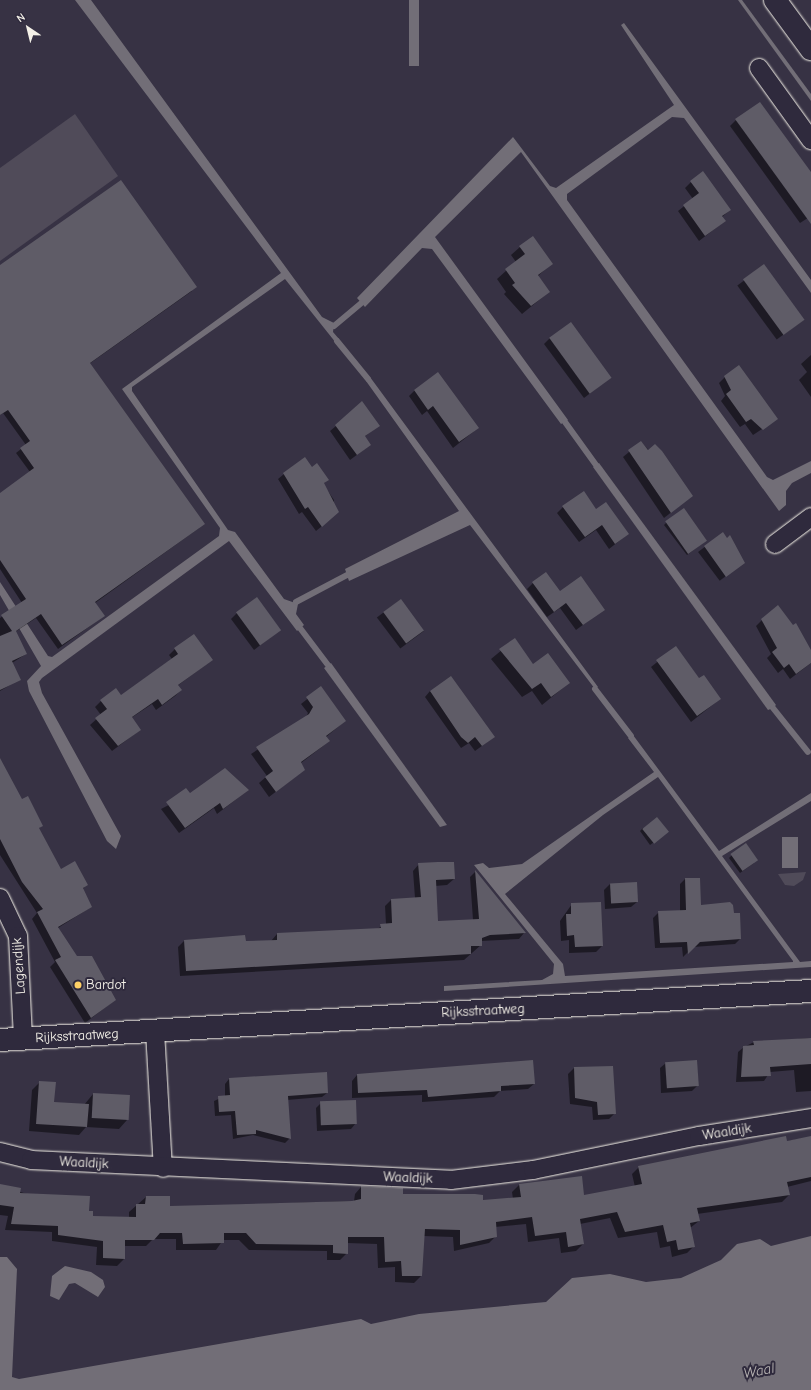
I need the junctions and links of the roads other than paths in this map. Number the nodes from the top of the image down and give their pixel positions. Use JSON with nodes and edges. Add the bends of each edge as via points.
{"nodes":[{"id":1,"x":775,"y":0,"type":"edge"},
{"id":2,"x":811,"y":49,"type":"edge"},
{"id":3,"x":759,"y":68,"type":"dead end"},
{"id":4,"x":811,"y":140,"type":"edge"},
{"id":5,"x":811,"y":517,"type":"edge"},
{"id":6,"x":775,"y":544,"type":"dead end"},
{"id":7,"x":0,"y":898,"type":"edge"},
{"id":8,"x":811,"y":991,"type":"edge"},
{"id":9,"x":155,"y":1031,"type":"junction"},
{"id":10,"x":24,"y":1039,"type":"junction"},
{"id":11,"x":0,"y":1040,"type":"edge"},
{"id":12,"x":811,"y":1118,"type":"edge"},
{"id":13,"x":0,"y":1152,"type":"edge"},
{"id":14,"x":163,"y":1168,"type":"junction"}],
"edges":[{"from":1,"to":2,"type":"street"},
{"from":3,"to":4,"type":"street"},
{"from":5,"to":6,"type":"street"},
{"from":7,"to":10,"type":"street","name":"Lagendijk","via":[[18,936]]},
{"from":8,"to":9,"type":"street","name":"Rijksstraatweg"},
{"from":9,"to":10,"type":"street","name":"Rijksstraatweg"},
{"from":9,"to":14,"type":"street"},
{"from":10,"to":11,"type":"street","name":"Rijksstraatweg"},
{"from":12,"to":14,"type":"street","name":"Waaldijk","via":[[699,1136],[533,1170],[451,1180]]},
{"from":13,"to":14,"type":"street","name":"Waaldijk","via":[[31,1160]]}]}
